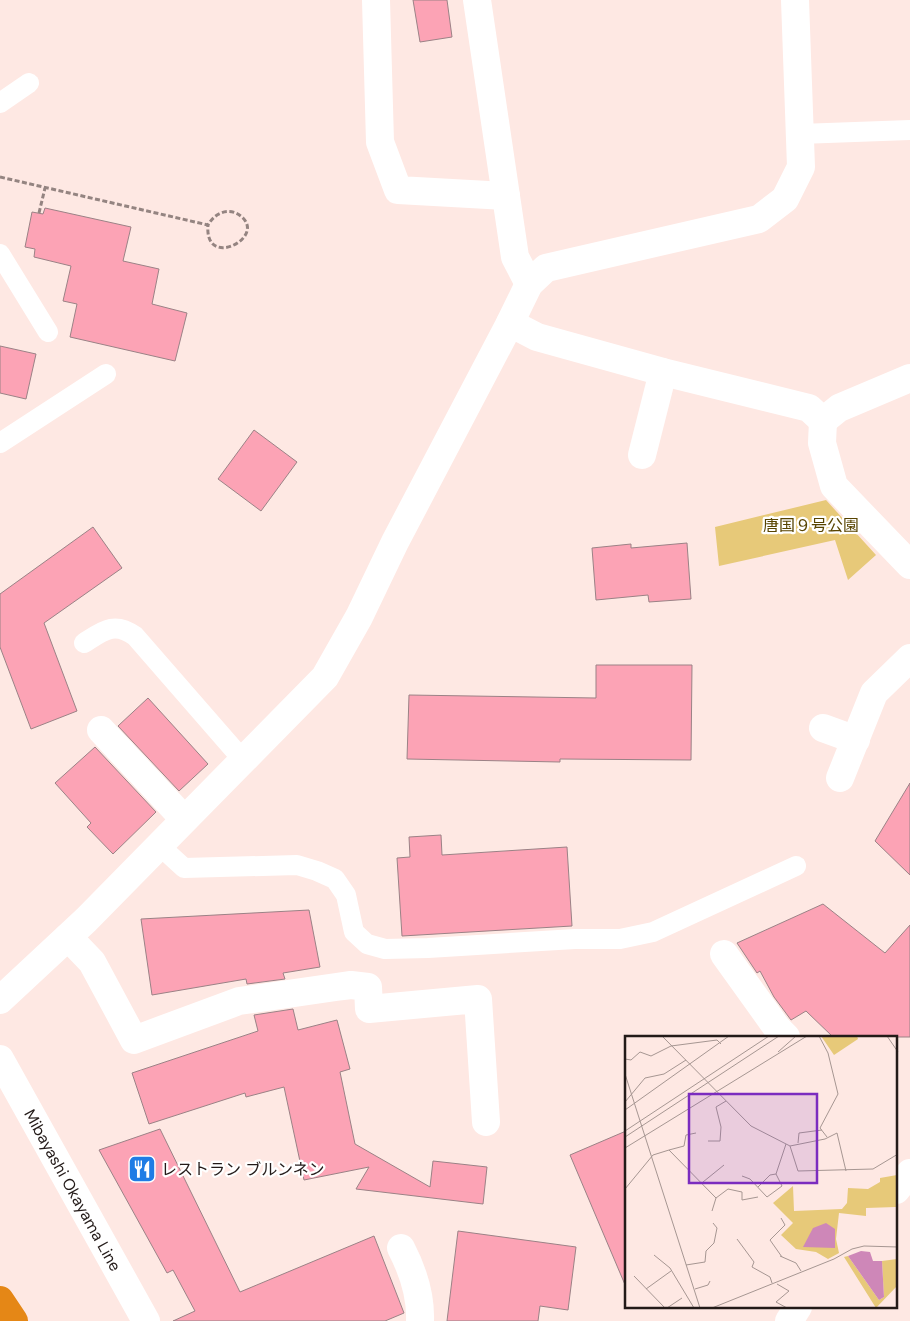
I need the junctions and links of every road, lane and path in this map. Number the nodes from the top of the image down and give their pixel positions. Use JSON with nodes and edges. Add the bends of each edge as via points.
{"nodes":[{"id":1,"x":376,"y":0,"type":"edge"},
{"id":2,"x":478,"y":0,"type":"edge"},
{"id":3,"x":795,"y":0,"type":"edge"},
{"id":4,"x":29,"y":82,"type":"dead end"},
{"id":5,"x":0,"y":103,"type":"edge"},
{"id":6,"x":910,"y":130,"type":"edge"},
{"id":7,"x":800,"y":134,"type":"junction"},
{"id":8,"x":0,"y":177,"type":"edge"},
{"id":9,"x":46,"y":188,"type":"junction"},
{"id":10,"x":506,"y":196,"type":"junction"},
{"id":11,"x":39,"y":213,"type":"dead end"},
{"id":12,"x":208,"y":225,"type":"junction"},
{"id":13,"x":0,"y":254,"type":"edge"},
{"id":14,"x":528,"y":284,"type":"junction"},
{"id":15,"x":510,"y":323,"type":"junction"},
{"id":16,"x":48,"y":332,"type":"dead end"},
{"id":17,"x":663,"y":372,"type":"junction"},
{"id":18,"x":106,"y":374,"type":"dead end"},
{"id":19,"x":910,"y":378,"type":"edge"},
{"id":20,"x":823,"y":421,"type":"junction"},
{"id":21,"x":0,"y":443,"type":"edge"},
{"id":22,"x":642,"y":455,"type":"dead end"},
{"id":23,"x":910,"y":565,"type":"edge"},
{"id":24,"x":84,"y":643,"type":"dead end"},
{"id":25,"x":910,"y":658,"type":"edge"},
{"id":26,"x":823,"y":728,"type":"dead end"},
{"id":27,"x":101,"y":730,"type":"dead end"},
{"id":28,"x":856,"y":740,"type":"junction"},
{"id":29,"x":243,"y":760,"type":"junction"},
{"id":30,"x":840,"y":778,"type":"dead end"},
{"id":31,"x":184,"y":819,"type":"junction"},
{"id":32,"x":160,"y":846,"type":"junction"},
{"id":33,"x":796,"y":866,"type":"dead end"},
{"id":34,"x":68,"y":937,"type":"junction"},
{"id":35,"x":724,"y":954,"type":"dead end"},
{"id":36,"x":0,"y":1000,"type":"edge"},
{"id":37,"x":785,"y":1036,"type":"edge"},
{"id":38,"x":0,"y":1058,"type":"edge"},
{"id":39,"x":486,"y":1122,"type":"dead end"},
{"id":40,"x":401,"y":1248,"type":"dead end"},
{"id":41,"x":0,"y":1300,"type":"edge"},
{"id":42,"x":797,"y":1308,"type":"edge"},
{"id":43,"x":14,"y":1321,"type":"edge"},
{"id":44,"x":146,"y":1321,"type":"edge"},
{"id":45,"x":420,"y":1321,"type":"edge"},
{"id":46,"x":789,"y":1321,"type":"edge"}],
"edges":[{"from":1,"to":10,"type":"street","via":[[380,142],[398,190]]},
{"from":2,"to":10,"type":"street"},
{"from":3,"to":7,"type":"street"},
{"from":4,"to":5,"type":"lane"},
{"from":6,"to":7,"type":"lane"},
{"from":7,"to":14,"type":"street","via":[[801,167],[785,199],[758,219],[546,268]]},
{"from":8,"to":9,"type":"path"},
{"from":9,"to":11,"type":"path"},
{"from":9,"to":12,"type":"path"},
{"from":10,"to":14,"type":"street","via":[[516,257]]},
{"from":12,"to":12,"type":"path","via":[[213,216],[230,211],[245,220],[247,229],[237,245],[221,247],[208,239]]},
{"from":13,"to":16,"type":"lane"},
{"from":14,"to":15,"type":"street"},
{"from":15,"to":17,"type":"street","via":[[537,337]]},
{"from":15,"to":29,"type":"street","via":[[360,617],[325,677]]},
{"from":17,"to":20,"type":"street","via":[[809,408]]},
{"from":17,"to":22,"type":"street"},
{"from":18,"to":21,"type":"lane"},
{"from":19,"to":20,"type":"street","via":[[839,408]]},
{"from":20,"to":23,"type":"street","via":[[822,443],[834,486]]},
{"from":24,"to":29,"type":"lane","via":[[110,628],[126,630],[135,636]]},
{"from":25,"to":28,"type":"street","via":[[874,693]]},
{"from":26,"to":28,"type":"street"},
{"from":27,"to":31,"type":"street"},
{"from":28,"to":30,"type":"street"},
{"from":29,"to":31,"type":"street"},
{"from":31,"to":32,"type":"street"},
{"from":32,"to":33,"type":"lane","via":[[184,868],[297,865],[335,879],[346,895],[354,932],[367,944],[385,949],[620,939],[654,932]]},
{"from":32,"to":34,"type":"street"},
{"from":34,"to":36,"type":"street"},
{"from":34,"to":39,"type":"street","via":[[92,962],[134,1040],[239,1001],[351,985],[368,987],[369,1009],[478,999]]},
{"from":35,"to":37,"type":"street"},
{"from":38,"to":44,"type":"street","name":"Mibayashi Okayama Line"},
{"from":40,"to":45,"type":"street","via":[[412,1270]]},
{"from":41,"to":43,"type":"highway"},
{"from":42,"to":46,"type":"street"}]}
